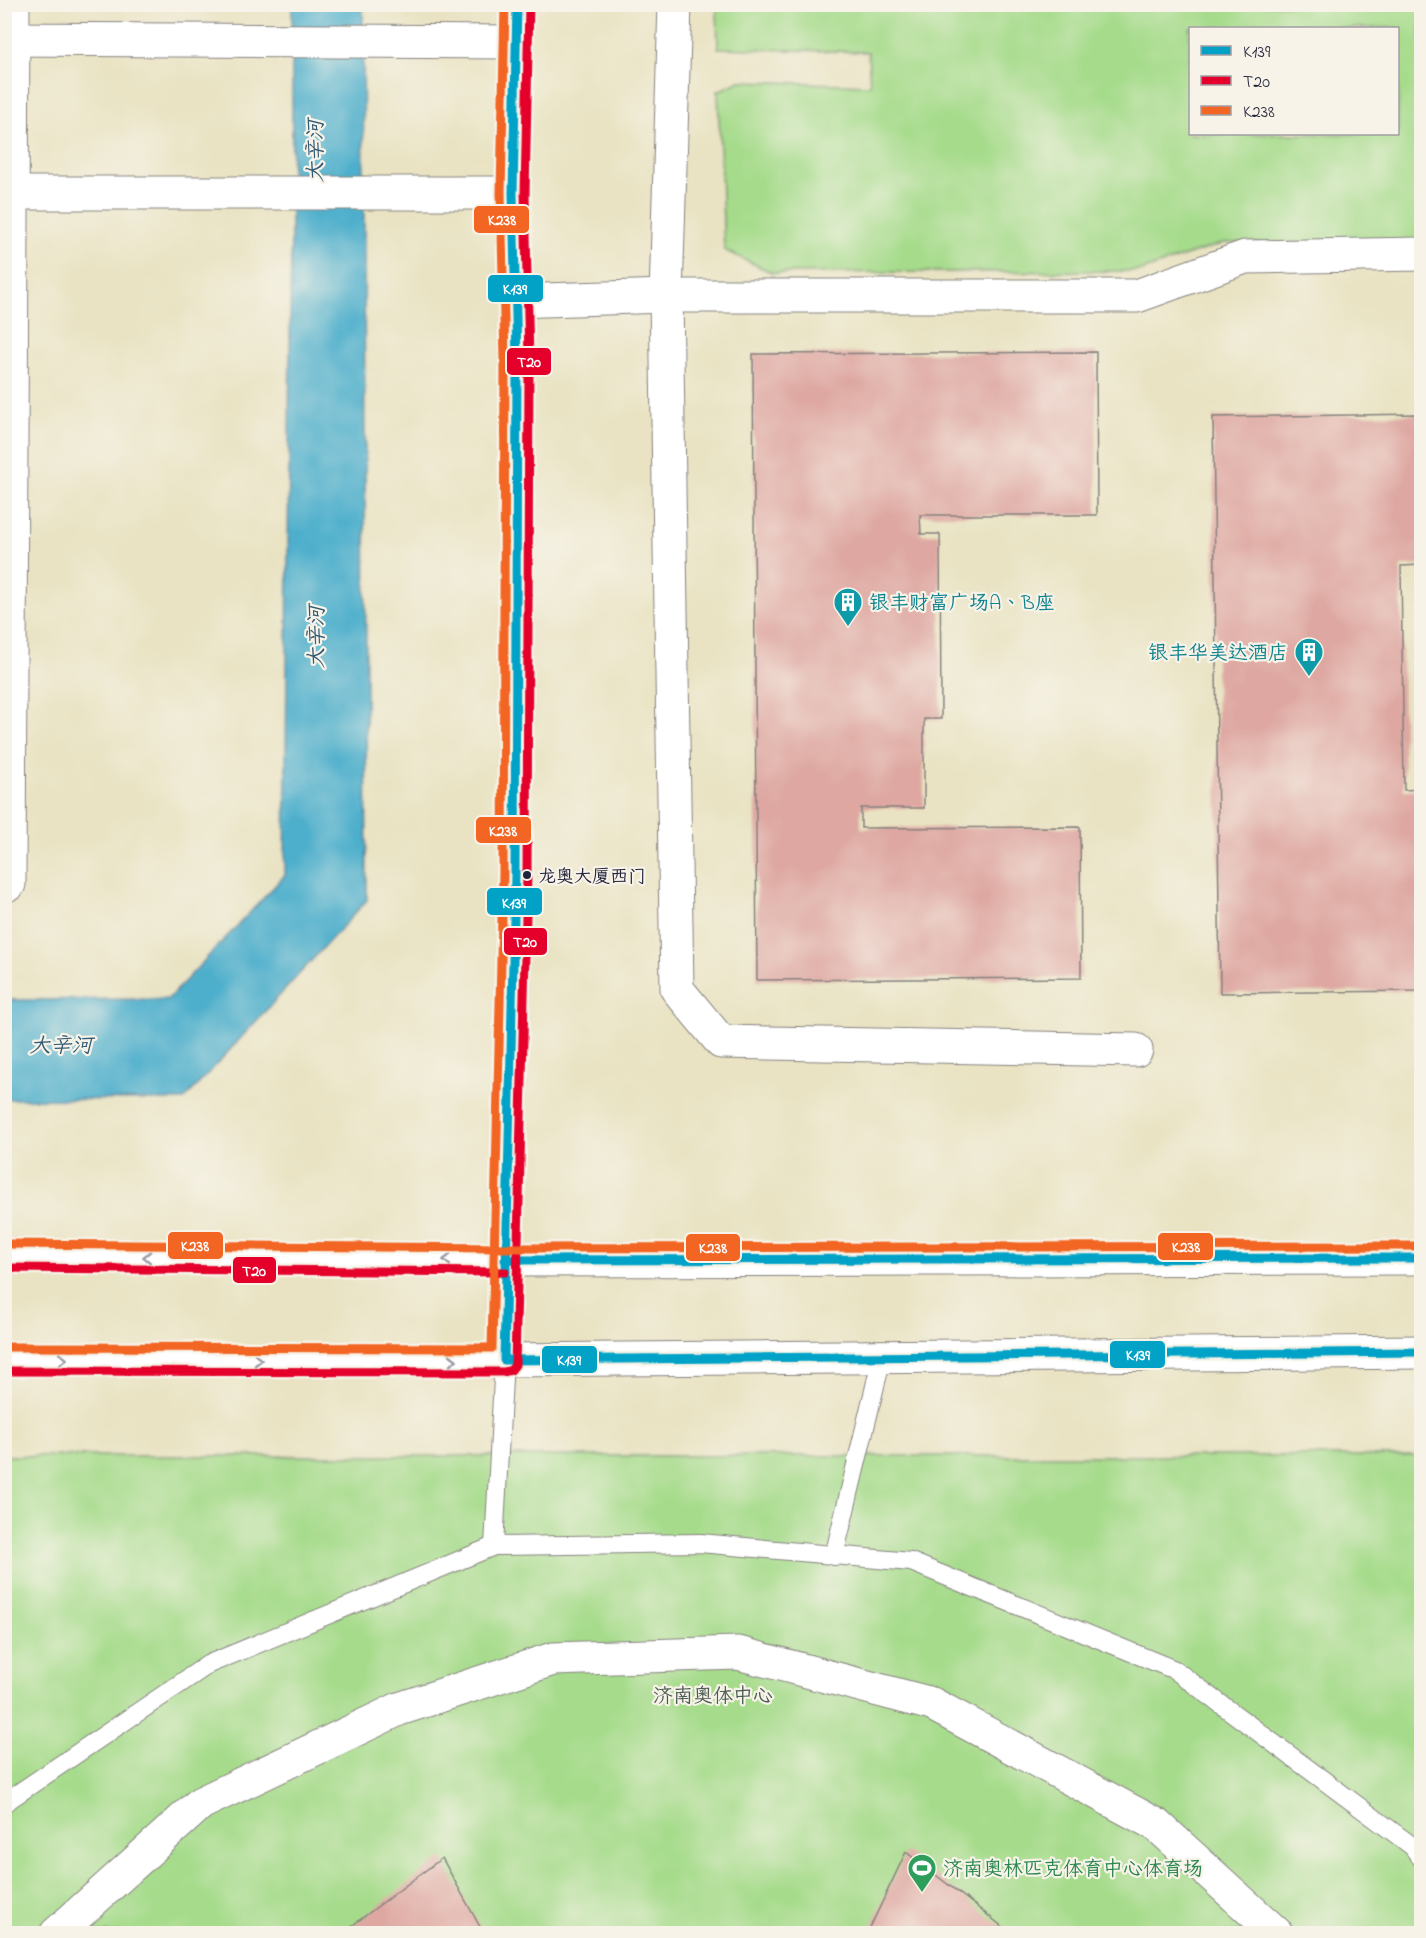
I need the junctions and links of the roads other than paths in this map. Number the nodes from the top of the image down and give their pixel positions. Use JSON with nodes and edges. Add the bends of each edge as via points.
{"nodes":[{"id":1,"x":13,"y":4,"type":"edge"},
{"id":2,"x":517,"y":4,"type":"edge"},
{"id":3,"x":675,"y":4,"type":"edge"},
{"id":4,"x":9,"y":39,"type":"edge"},
{"id":5,"x":516,"y":42,"type":"junction"},
{"id":6,"x":8,"y":193,"type":"edge"},
{"id":7,"x":513,"y":193,"type":"junction"},
{"id":8,"x":1422,"y":254,"type":"edge"},
{"id":9,"x":666,"y":296,"type":"junction"},
{"id":10,"x":514,"y":301,"type":"junction"},
{"id":11,"x":6,"y":883,"type":"edge"},
{"id":12,"x":1136,"y":1050,"type":"dead end"},
{"id":13,"x":4,"y":1256,"type":"edge"},
{"id":14,"x":1422,"y":1258,"type":"edge"},
{"id":15,"x":506,"y":1260,"type":"junction"},
{"id":16,"x":1422,"y":1352,"type":"edge"},
{"id":17,"x":882,"y":1357,"type":"junction"},
{"id":18,"x":4,"y":1359,"type":"edge"},
{"id":19,"x":504,"y":1360,"type":"junction"},
{"id":20,"x":494,"y":1546,"type":"junction"},
{"id":21,"x":834,"y":1556,"type":"junction"},
{"id":22,"x":4,"y":1803,"type":"edge"},
{"id":23,"x":1422,"y":1859,"type":"edge"},
{"id":24,"x":56,"y":1934,"type":"edge"},
{"id":25,"x":1277,"y":1934,"type":"edge"}],
"edges":[{"from":1,"to":4,"type":"street"},
{"from":2,"to":5,"type":"street"},
{"from":3,"to":9,"type":"street"},
{"from":4,"to":5,"type":"street"},
{"from":4,"to":6,"type":"street"},
{"from":5,"to":7,"type":"street"},
{"from":6,"to":7,"type":"street"},
{"from":6,"to":11,"type":"street"},
{"from":7,"to":10,"type":"street"},
{"from":8,"to":9,"type":"street","via":[[1245,257],[1137,296]]},
{"from":9,"to":10,"type":"street"},
{"from":9,"to":12,"type":"street","via":[[677,989],[721,1042]]},
{"from":10,"to":15,"type":"street","via":[[515,874]]},
{"from":15,"to":13,"type":"street","one_way":true},
{"from":14,"to":15,"type":"street"},
{"from":15,"to":19,"type":"street"},
{"from":16,"to":17,"type":"street"},
{"from":17,"to":19,"type":"street"},
{"from":17,"to":21,"type":"lane"},
{"from":18,"to":19,"type":"street","one_way":true},
{"from":19,"to":20,"type":"lane"},
{"from":20,"to":21,"type":"lane","via":[[700,1544]]},
{"from":20,"to":22,"type":"lane","via":[[209,1664]]},
{"from":21,"to":23,"type":"lane","via":[[911,1562],[1175,1670],[1412,1846]]},
{"from":24,"to":25,"type":"street","via":[[201,1803],[399,1710],[553,1659],[738,1653],[932,1704],[1157,1825]]}]}
